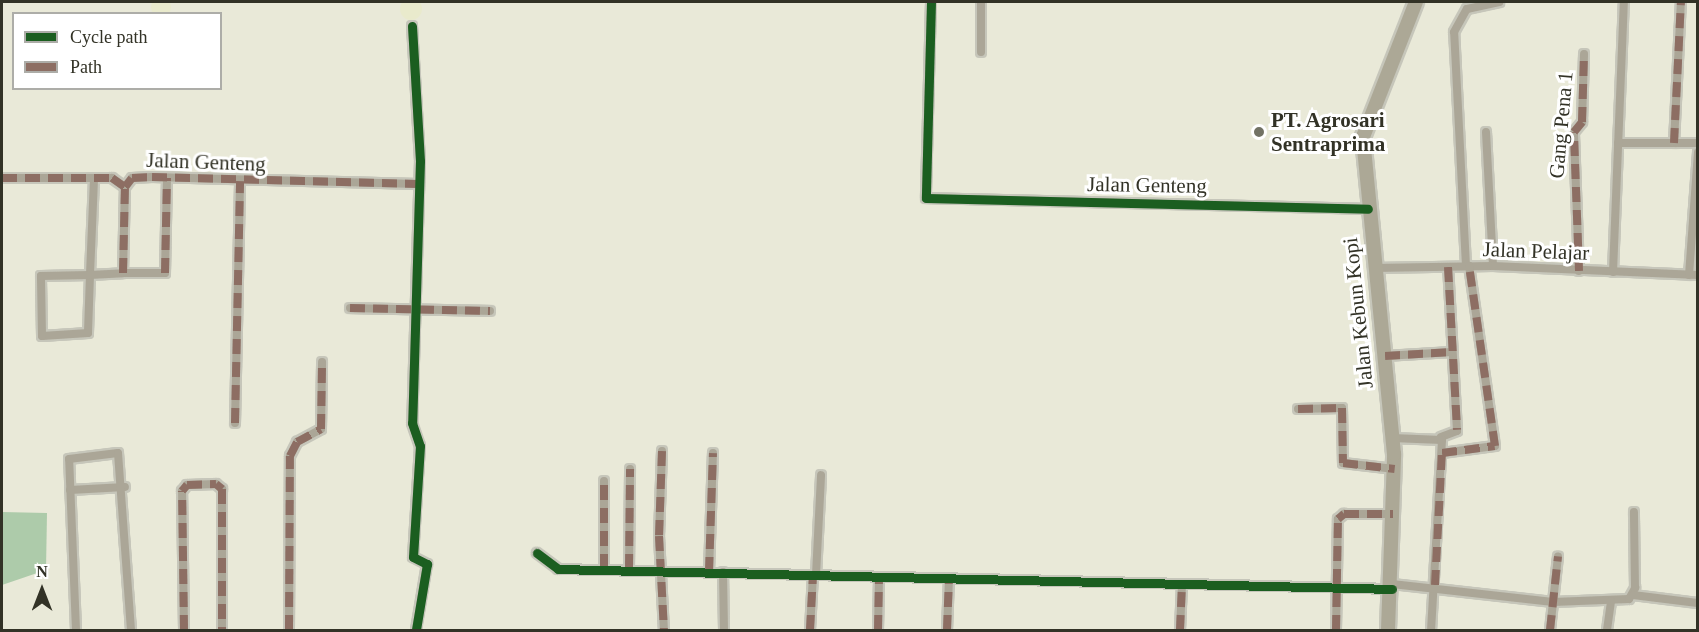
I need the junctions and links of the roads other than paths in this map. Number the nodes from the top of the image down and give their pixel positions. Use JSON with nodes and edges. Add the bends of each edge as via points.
{"nodes":[{"id":1,"x":931,"y":2,"type":"edge"},
{"id":2,"x":981,"y":2,"type":"edge"},
{"id":3,"x":1416,"y":2,"type":"edge"},
{"id":4,"x":1499,"y":2,"type":"edge"},
{"id":5,"x":1624,"y":2,"type":"edge"},
{"id":6,"x":1681,"y":2,"type":"edge"},
{"id":7,"x":412,"y":26,"type":"dead end"},
{"id":8,"x":981,"y":52,"type":"dead end"},
{"id":9,"x":1584,"y":54,"type":"dead end"},
{"id":10,"x":1486,"y":132,"type":"dead end"},
{"id":11,"x":1674,"y":143,"type":"junction"},
{"id":12,"x":1698,"y":143,"type":"edge"},
{"id":13,"x":1618,"y":144,"type":"junction"},
{"id":14,"x":1698,"y":152,"type":"edge"},
{"id":15,"x":167,"y":177,"type":"junction"},
{"id":16,"x":2,"y":178,"type":"edge"},
{"id":17,"x":94,"y":179,"type":"junction"},
{"id":18,"x":240,"y":181,"type":"junction"},
{"id":19,"x":418,"y":184,"type":"junction"},
{"id":20,"x":125,"y":187,"type":"junction"},
{"id":21,"x":1368,"y":208,"type":"junction"},
{"id":22,"x":1694,"y":251,"type":"edge"},
{"id":23,"x":1467,"y":266,"type":"junction"},
{"id":24,"x":1493,"y":266,"type":"junction"},
{"id":25,"x":1448,"y":267,"type":"junction"},
{"id":26,"x":1372,"y":268,"type":"junction"},
{"id":27,"x":1579,"y":271,"type":"junction"},
{"id":28,"x":1613,"y":272,"type":"junction"},
{"id":29,"x":123,"y":273,"type":"junction"},
{"id":30,"x":90,"y":275,"type":"junction"},
{"id":31,"x":1694,"y":275,"type":"edge"},
{"id":32,"x":350,"y":309,"type":"dead end"},
{"id":33,"x":419,"y":310,"type":"junction"},
{"id":34,"x":489,"y":311,"type":"dead end"},
{"id":35,"x":1452,"y":352,"type":"junction"},
{"id":36,"x":1384,"y":356,"type":"junction"},
{"id":37,"x":322,"y":362,"type":"dead end"},
{"id":38,"x":1298,"y":409,"type":"dead end"},
{"id":39,"x":235,"y":423,"type":"dead end"},
{"id":40,"x":1440,"y":437,"type":"junction"},
{"id":41,"x":1392,"y":438,"type":"junction"},
{"id":42,"x":662,"y":451,"type":"dead end"},
{"id":43,"x":713,"y":453,"type":"dead end"},
{"id":44,"x":1442,"y":453,"type":"junction"},
{"id":45,"x":630,"y":469,"type":"dead end"},
{"id":46,"x":1395,"y":469,"type":"junction"},
{"id":47,"x":821,"y":475,"type":"dead end"},
{"id":48,"x":604,"y":481,"type":"dead end"},
{"id":49,"x":125,"y":487,"type":"junction"},
{"id":50,"x":70,"y":490,"type":"junction"},
{"id":51,"x":1634,"y":512,"type":"dead end"},
{"id":52,"x":1393,"y":514,"type":"junction"},
{"id":53,"x":537,"y":554,"type":"dead end"},
{"id":54,"x":1557,"y":556,"type":"dead end"},
{"id":55,"x":604,"y":569,"type":"junction"},
{"id":56,"x":629,"y":569,"type":"junction"},
{"id":57,"x":660,"y":570,"type":"junction"},
{"id":58,"x":709,"y":572,"type":"junction"},
{"id":59,"x":723,"y":572,"type":"junction"},
{"id":60,"x":814,"y":575,"type":"junction"},
{"id":61,"x":879,"y":577,"type":"junction"},
{"id":62,"x":949,"y":579,"type":"junction"},
{"id":63,"x":1182,"y":585,"type":"junction"},
{"id":64,"x":1435,"y":585,"type":"junction"},
{"id":65,"x":1392,"y":586,"type":"junction"},
{"id":66,"x":1337,"y":590,"type":"junction"},
{"id":67,"x":1633,"y":595,"type":"junction"},
{"id":68,"x":1611,"y":601,"type":"junction"},
{"id":69,"x":1553,"y":602,"type":"junction"},
{"id":70,"x":1698,"y":603,"type":"edge"},
{"id":71,"x":76,"y":630,"type":"edge"},
{"id":72,"x":132,"y":630,"type":"edge"},
{"id":73,"x":184,"y":630,"type":"edge"},
{"id":74,"x":222,"y":630,"type":"edge"},
{"id":75,"x":290,"y":630,"type":"edge"},
{"id":76,"x":416,"y":630,"type":"edge"},
{"id":77,"x":664,"y":630,"type":"edge"},
{"id":78,"x":724,"y":630,"type":"edge"},
{"id":79,"x":810,"y":630,"type":"edge"},
{"id":80,"x":878,"y":630,"type":"edge"},
{"id":81,"x":947,"y":630,"type":"edge"},
{"id":82,"x":1180,"y":630,"type":"edge"},
{"id":83,"x":1336,"y":630,"type":"edge"},
{"id":84,"x":1388,"y":630,"type":"edge"},
{"id":85,"x":1431,"y":630,"type":"edge"},
{"id":86,"x":1550,"y":630,"type":"edge"},
{"id":87,"x":1607,"y":630,"type":"edge"}],
"edges":[{"from":1,"to":21,"type":"street","name":"Jalan Genteng","via":[[926,198]]},
{"from":2,"to":8,"type":"street"},
{"from":3,"to":21,"type":"main road","name":"Jalan Kebun Kopi","via":[[1365,122]]},
{"from":4,"to":23,"type":"street","via":[[1467,9],[1454,32]]},
{"from":5,"to":13,"type":"street"},
{"from":6,"to":11,"type":"street"},
{"from":7,"to":19,"type":"street"},
{"from":9,"to":27,"type":"street","name":"Gang Pena 1","via":[[1582,122],[1574,132]]},
{"from":10,"to":24,"type":"street"},
{"from":11,"to":12,"type":"street"},
{"from":11,"to":13,"type":"street"},
{"from":13,"to":28,"type":"street"},
{"from":14,"to":22,"type":"street"},
{"from":15,"to":18,"type":"street","name":"Jalan Genteng"},
{"from":15,"to":20,"type":"street","name":"Jalan Genteng","via":[[135,177]]},
{"from":15,"to":29,"type":"street","via":[[166,272]]},
{"from":16,"to":17,"type":"street","name":"Jalan Genteng"},
{"from":17,"to":20,"type":"street","name":"Jalan Genteng","via":[[116,179]]},
{"from":17,"to":30,"type":"street"},
{"from":18,"to":19,"type":"street","name":"Jalan Genteng"},
{"from":18,"to":39,"type":"street"},
{"from":19,"to":33,"type":"street"},
{"from":20,"to":29,"type":"street"},
{"from":21,"to":26,"type":"main road","name":"Jalan Kebun Kopi"},
{"from":22,"to":31,"type":"street"},
{"from":23,"to":24,"type":"street","name":"Jalan Pelajar"},
{"from":23,"to":25,"type":"street","name":"Jalan Pelajar"},
{"from":23,"to":44,"type":"street","via":[[1496,446]]},
{"from":24,"to":27,"type":"street","name":"Jalan Pelajar"},
{"from":25,"to":26,"type":"street","name":"Jalan Pelajar"},
{"from":25,"to":35,"type":"street"},
{"from":26,"to":36,"type":"main road","name":"Jalan Kebun Kopi"},
{"from":27,"to":28,"type":"street","name":"Jalan Pelajar"},
{"from":28,"to":31,"type":"street","name":"Jalan Pelajar"},
{"from":29,"to":30,"type":"street"},
{"from":30,"to":30,"type":"street","via":[[88,333],[40,335],[40,277]]},
{"from":32,"to":33,"type":"street"},
{"from":33,"to":34,"type":"street"},
{"from":33,"to":76,"type":"street","via":[[412,423],[420,446],[413,557],[427,564]]},
{"from":35,"to":36,"type":"street"},
{"from":35,"to":40,"type":"street","via":[[1457,431]]},
{"from":36,"to":41,"type":"main road","name":"Jalan Kebun Kopi"},
{"from":37,"to":75,"type":"street","via":[[321,429],[297,442],[290,456]]},
{"from":38,"to":46,"type":"street","via":[[1342,408],[1343,463]]},
{"from":40,"to":41,"type":"street"},
{"from":40,"to":44,"type":"street"},
{"from":41,"to":46,"type":"main road","name":"Jalan Kebun Kopi"},
{"from":42,"to":57,"type":"street"},
{"from":43,"to":58,"type":"street"},
{"from":44,"to":64,"type":"street"},
{"from":45,"to":56,"type":"street"},
{"from":46,"to":52,"type":"main road","name":"Jalan Kebun Kopi"},
{"from":47,"to":60,"type":"street"},
{"from":48,"to":55,"type":"street"},
{"from":49,"to":50,"type":"street"},
{"from":49,"to":50,"type":"street","via":[[122,455],[72,454]]},
{"from":49,"to":72,"type":"street"},
{"from":50,"to":71,"type":"street"},
{"from":51,"to":67,"type":"street"},
{"from":52,"to":65,"type":"main road","name":"Jalan Kebun Kopi"},
{"from":52,"to":66,"type":"street","via":[[1340,515],[1335,540]]},
{"from":53,"to":55,"type":"street","via":[[551,568]]},
{"from":54,"to":69,"type":"street"},
{"from":55,"to":56,"type":"street"},
{"from":56,"to":57,"type":"street"},
{"from":57,"to":58,"type":"street"},
{"from":57,"to":77,"type":"street"},
{"from":58,"to":59,"type":"street"},
{"from":59,"to":60,"type":"street"},
{"from":59,"to":78,"type":"street"},
{"from":60,"to":61,"type":"street"},
{"from":60,"to":79,"type":"street"},
{"from":61,"to":62,"type":"street"},
{"from":61,"to":80,"type":"street"},
{"from":62,"to":63,"type":"street"},
{"from":62,"to":81,"type":"street"},
{"from":63,"to":66,"type":"street"},
{"from":63,"to":82,"type":"street"},
{"from":64,"to":65,"type":"street"},
{"from":64,"to":69,"type":"street"},
{"from":64,"to":85,"type":"street"},
{"from":65,"to":66,"type":"street"},
{"from":65,"to":84,"type":"main road","name":"Jalan Kebun Kopi"},
{"from":66,"to":83,"type":"street"},
{"from":67,"to":68,"type":"street"},
{"from":67,"to":70,"type":"street"},
{"from":68,"to":69,"type":"street"},
{"from":68,"to":87,"type":"street"},
{"from":69,"to":86,"type":"street"},
{"from":73,"to":74,"type":"street","via":[[182,490],[187,485],[216,484],[222,489]]}]}
